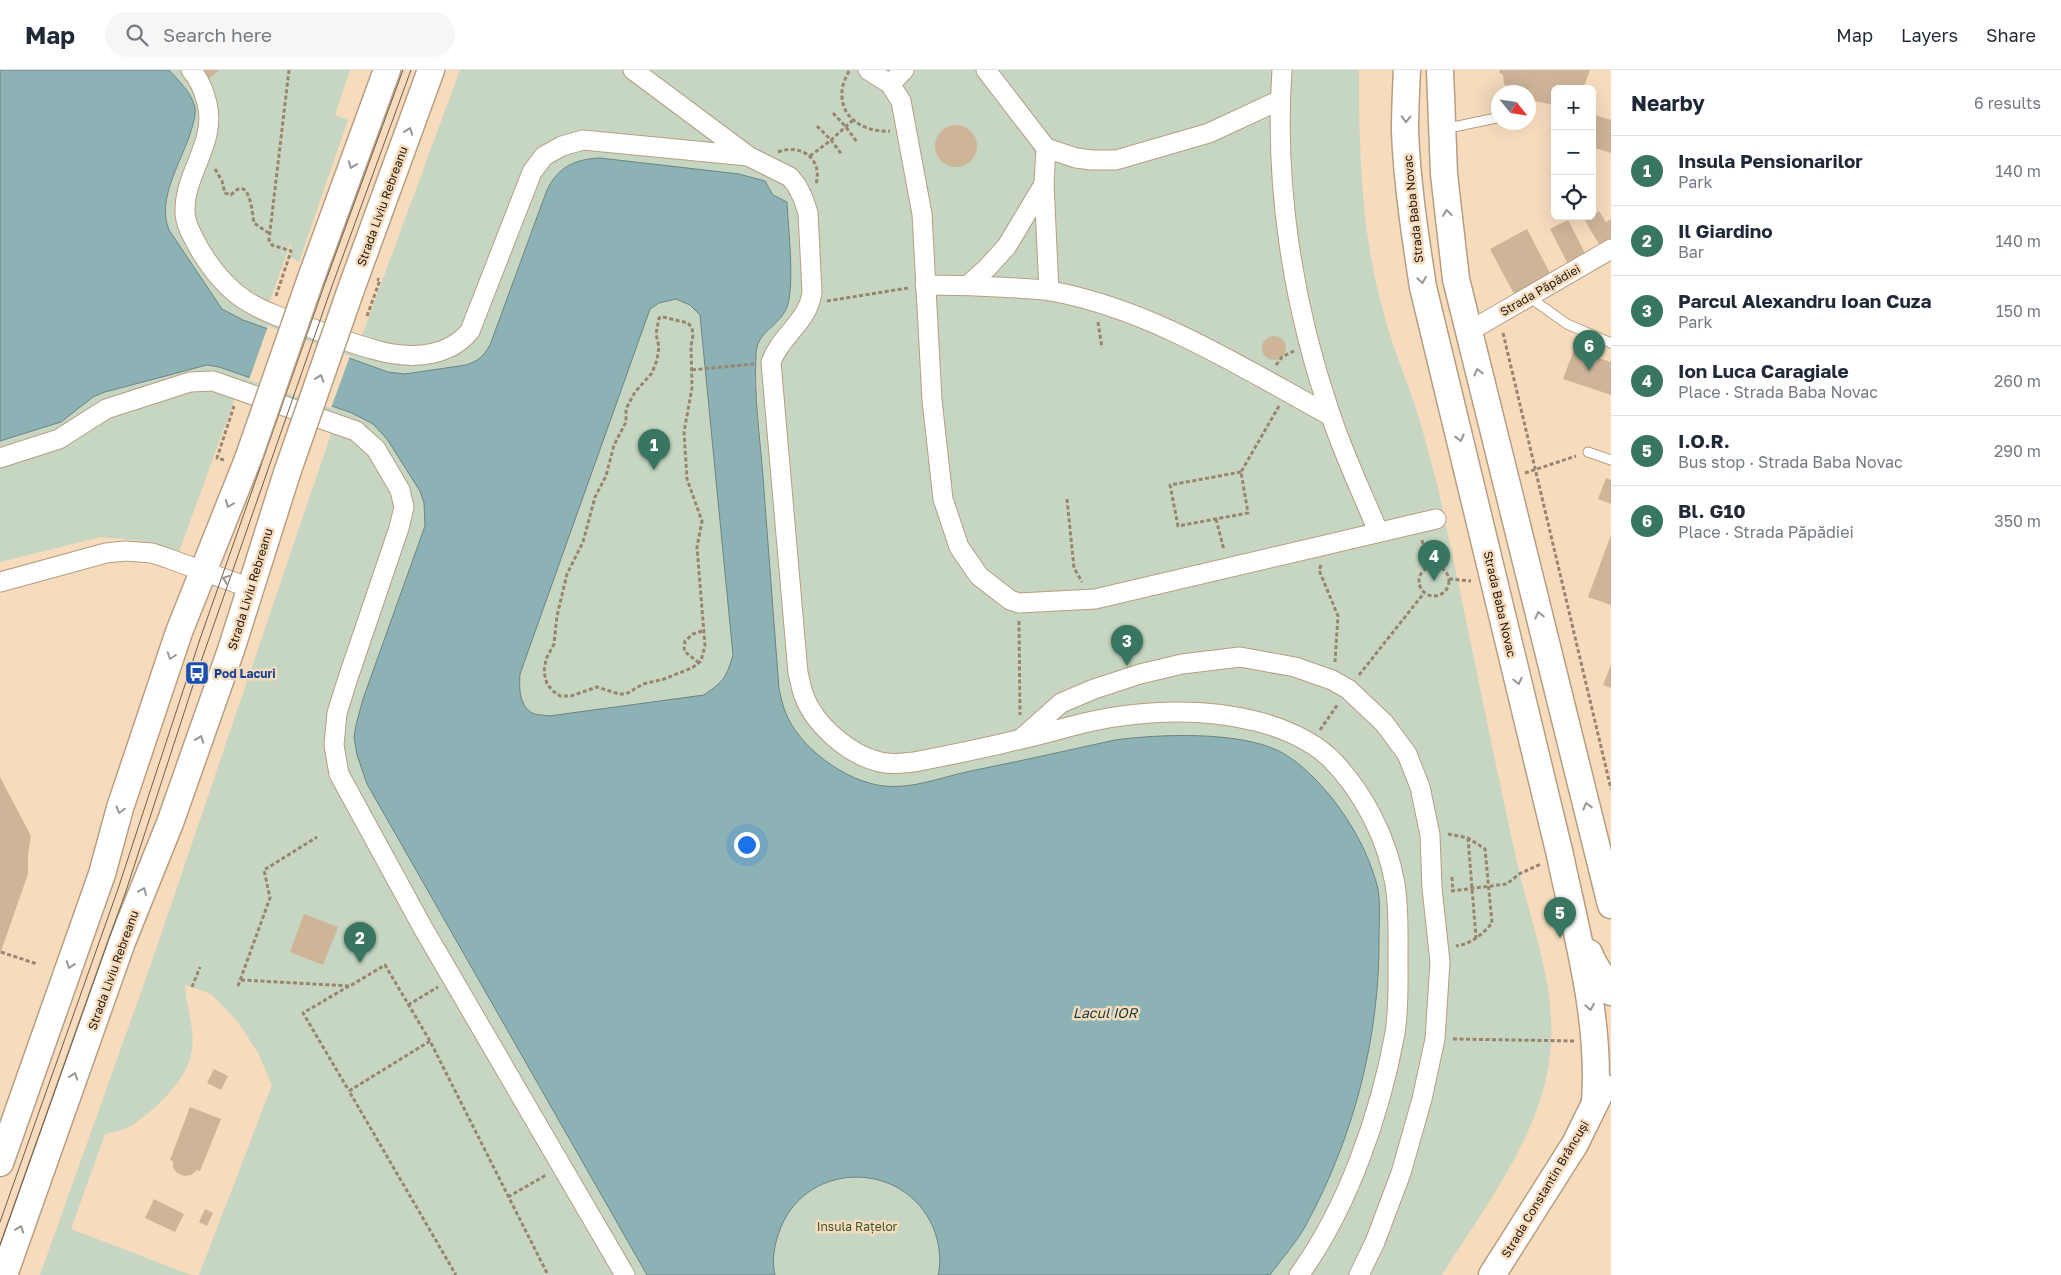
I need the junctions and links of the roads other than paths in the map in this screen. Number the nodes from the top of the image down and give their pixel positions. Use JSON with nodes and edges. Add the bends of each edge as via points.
{"nodes":[{"id":1,"x":191,"y":70,"type":"edge"},
{"id":2,"x":388,"y":70,"type":"edge"},
{"id":3,"x":431,"y":70,"type":"edge"},
{"id":4,"x":633,"y":70,"type":"edge"},
{"id":5,"x":868,"y":70,"type":"edge"},
{"id":6,"x":904,"y":70,"type":"edge"},
{"id":7,"x":986,"y":70,"type":"edge"},
{"id":8,"x":1282,"y":70,"type":"edge"},
{"id":9,"x":1407,"y":70,"type":"edge"},
{"id":10,"x":1440,"y":70,"type":"edge"},
{"id":11,"x":890,"y":84,"type":"junction"},
{"id":12,"x":1280,"y":100,"type":"junction"},
{"id":13,"x":1491,"y":119,"type":"edge"},
{"id":14,"x":1441,"y":130,"type":"junction"},
{"id":15,"x":1046,"y":148,"type":"junction"},
{"id":16,"x":748,"y":156,"type":"junction"},
{"id":17,"x":1044,"y":184,"type":"junction"},
{"id":18,"x":1611,"y":249,"type":"edge"},
{"id":19,"x":926,"y":285,"type":"junction"},
{"id":20,"x":968,"y":285,"type":"junction"},
{"id":21,"x":1050,"y":291,"type":"junction"},
{"id":22,"x":1529,"y":297,"type":"junction"},
{"id":23,"x":1468,"y":332,"type":"junction"},
{"id":24,"x":1611,"y":343,"type":"edge"},
{"id":25,"x":1331,"y":416,"type":"junction"},
{"id":26,"x":1588,"y":452,"type":"road end"},
{"id":27,"x":0,"y":458,"type":"edge"},
{"id":28,"x":1611,"y":460,"type":"edge"},
{"id":29,"x":1436,"y":519,"type":"dead end"},
{"id":30,"x":1378,"y":531,"type":"junction"},
{"id":31,"x":203,"y":570,"type":"junction"},
{"id":32,"x":0,"y":582,"type":"edge"},
{"id":33,"x":250,"y":588,"type":"junction"},
{"id":34,"x":1020,"y":740,"type":"junction"},
{"id":35,"x":1604,"y":846,"type":"edge"},
{"id":36,"x":1611,"y":905,"type":"edge"},
{"id":37,"x":1571,"y":908,"type":"junction"},
{"id":38,"x":1611,"y":992,"type":"edge"},
{"id":39,"x":1611,"y":1071,"type":"edge"},
{"id":40,"x":1598,"y":1106,"type":"edge"},
{"id":41,"x":0,"y":1162,"type":"edge"},
{"id":42,"x":4,"y":1275,"type":"edge"},
{"id":43,"x":625,"y":1275,"type":"edge"},
{"id":44,"x":1299,"y":1275,"type":"edge"},
{"id":45,"x":1359,"y":1275,"type":"edge"},
{"id":46,"x":1492,"y":1275,"type":"edge"}],
"edges":[{"from":1,"to":16,"type":"street","via":[[205,94],[210,125],[187,193],[185,220],[220,278],[255,307],[396,356],[423,355],[446,349],[470,331],[532,172],[553,150],[590,139]]},
{"from":2,"to":31,"type":"main road","one_way":true,"bridge":true,"via":[[248,459]]},
{"from":33,"to":3,"type":"main road","name":"Strada Liviu Rebreanu","one_way":true,"bridge":true,"via":[[350,292]]},
{"from":4,"to":16,"type":"street"},
{"from":5,"to":11,"type":"street"},
{"from":6,"to":11,"type":"street"},
{"from":7,"to":15,"type":"street"},
{"from":8,"to":12,"type":"street"},
{"from":9,"to":37,"type":"main road","name":"Strada Baba Novac","one_way":true,"via":[[1405,130],[1408,176],[1423,286]]},
{"from":10,"to":14,"type":"main road"},
{"from":11,"to":19,"type":"street","via":[[901,101],[922,214]]},
{"from":12,"to":15,"type":"street","via":[[1209,133],[1116,160],[1076,158]]},
{"from":12,"to":25,"type":"street","via":[[1281,176],[1296,285]]},
{"from":13,"to":14,"type":"lane"},
{"from":23,"to":14,"type":"main road","one_way":true,"via":[[1449,229]]},
{"from":15,"to":17,"type":"street"},
{"from":16,"to":34,"type":"street","via":[[790,178],[808,213],[810,304],[771,362],[798,673],[804,696],[818,719],[841,742],[880,762],[914,762]]},
{"from":17,"to":20,"type":"street","via":[[1007,246]]},
{"from":17,"to":21,"type":"street"},
{"from":18,"to":22,"type":"street","name":"Strada Păpădiei"},
{"from":19,"to":20,"type":"street"},
{"from":19,"to":30,"type":"street","via":[[932,400],[943,499],[959,547],[979,576],[1010,600],[1019,603],[1095,599]]},
{"from":20,"to":21,"type":"street"},
{"from":21,"to":25,"type":"street","via":[[1096,301],[1186,336]]},
{"from":22,"to":23,"type":"street","name":"Strada Păpădiei"},
{"from":22,"to":24,"type":"lane","via":[[1567,324]]},
{"from":35,"to":23,"type":"main road","one_way":true},
{"from":25,"to":30,"type":"street"},
{"from":26,"to":28,"type":"lane"},
{"from":27,"to":43,"type":"street","via":[[59,439],[106,409],[190,382],[213,381],[356,431],[376,449],[400,490],[404,508],[337,713],[334,744],[339,774]]},
{"from":29,"to":30,"type":"street"},
{"from":31,"to":32,"type":"street","via":[[152,554],[125,551],[106,553]]},
{"from":33,"to":31,"type":"street","one_way":true},
{"from":31,"to":41,"type":"main road","one_way":true,"via":[[120,808],[102,874]]},
{"from":42,"to":33,"type":"main road","name":"Strada Liviu Rebreanu","one_way":true,"via":[[122,942],[183,786]]},
{"from":34,"to":44,"type":"street","via":[[1123,716],[1196,713],[1256,721],[1288,732],[1329,758],[1374,819],[1395,883],[1398,997],[1395,1031],[1371,1124],[1339,1208]]},
{"from":34,"to":45,"type":"street","via":[[1061,703],[1094,689],[1182,664],[1240,657],[1295,667],[1340,684],[1384,722],[1407,754],[1420,787],[1430,835],[1440,962],[1435,1038],[1401,1172]]},
{"from":35,"to":36,"type":"main road"},
{"from":37,"to":38,"type":"main road","via":[[1593,962]]},
{"from":37,"to":40,"type":"main road","name":"Strada Baba Novac","one_way":true,"via":[[1595,1041]]},
{"from":39,"to":40,"type":"main road"},
{"from":40,"to":46,"type":"main road","name":"Strada Constantin Brâncuși"}]}
